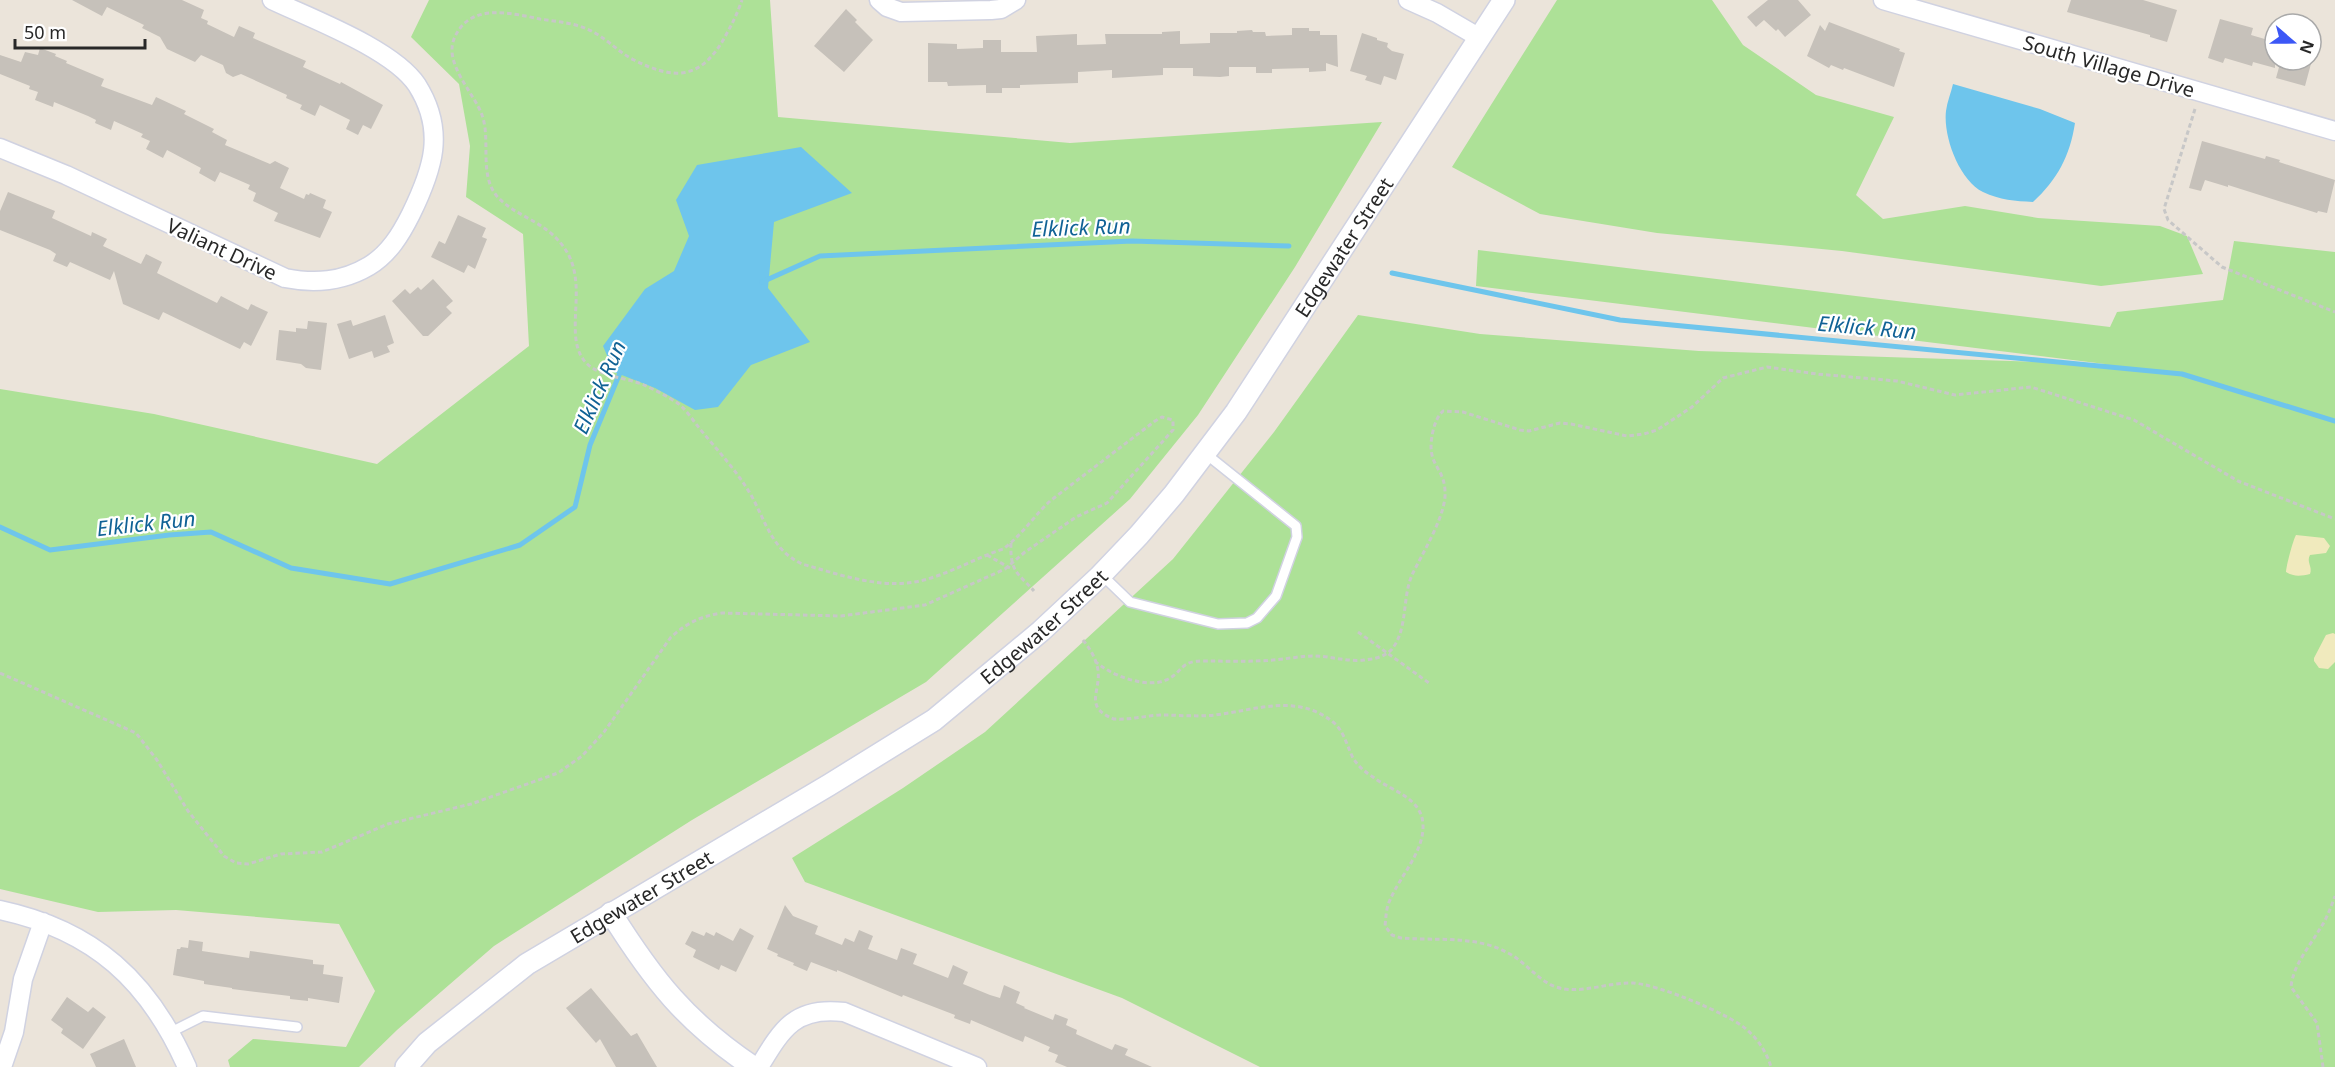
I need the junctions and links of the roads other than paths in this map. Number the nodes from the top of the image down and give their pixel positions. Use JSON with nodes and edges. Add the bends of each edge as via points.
{"nodes":[{"id":1,"x":272,"y":0,"type":"edge"},
{"id":2,"x":879,"y":0,"type":"edge"},
{"id":3,"x":1016,"y":0,"type":"edge"},
{"id":4,"x":1408,"y":0,"type":"edge"},
{"id":5,"x":1504,"y":0,"type":"edge"},
{"id":6,"x":1883,"y":0,"type":"edge"},
{"id":7,"x":1480,"y":38,"type":"junction"},
{"id":8,"x":2335,"y":131,"type":"edge"},
{"id":9,"x":0,"y":148,"type":"edge"},
{"id":10,"x":1206,"y":454,"type":"junction"},
{"id":11,"x":1101,"y":574,"type":"junction"},
{"id":12,"x":0,"y":910,"type":"edge"},
{"id":13,"x":611,"y":913,"type":"junction"},
{"id":14,"x":43,"y":922,"type":"junction"},
{"id":15,"x":297,"y":1028,"type":"dead end"},
{"id":16,"x":171,"y":1032,"type":"junction"},
{"id":17,"x":2,"y":1067,"type":"edge"},
{"id":18,"x":187,"y":1067,"type":"edge"},
{"id":19,"x":406,"y":1067,"type":"edge"},
{"id":20,"x":753,"y":1067,"type":"edge"},
{"id":21,"x":759,"y":1067,"type":"edge"},
{"id":22,"x":977,"y":1067,"type":"edge"}],
"edges":[{"from":1,"to":9,"type":"street","name":"Valiant Drive","via":[[384,54],[402,67],[426,102],[435,145],[426,183],[402,234],[370,266],[326,282],[285,278],[66,174]]},
{"from":2,"to":3,"type":"street","via":[[902,12],[1001,9]]},
{"from":4,"to":7,"type":"street"},
{"from":5,"to":7,"type":"street","name":"Edgewater Street"},
{"from":6,"to":8,"type":"street","name":"South Village Drive"},
{"from":7,"to":10,"type":"street","name":"Edgewater Street"},
{"from":10,"to":11,"type":"street","name":"Edgewater Street","via":[[1140,535]]},
{"from":10,"to":11,"type":"lane","via":[[1296,526],[1297,537],[1268,608],[1247,623],[1218,624],[1130,602]]},
{"from":11,"to":13,"type":"street","name":"Edgewater Street","via":[[1041,631],[934,720]]},
{"from":12,"to":14,"type":"street"},
{"from":13,"to":19,"type":"street","name":"Edgewater Street","via":[[526,964],[427,1043]]},
{"from":13,"to":20,"type":"street","via":[[663,989],[692,1020]]},
{"from":14,"to":16,"type":"street","via":[[80,939],[111,961],[140,988]]},
{"from":14,"to":17,"type":"street","via":[[23,979],[14,1032]]},
{"from":15,"to":16,"type":"lane","via":[[203,1016]]},
{"from":16,"to":18,"type":"street"},
{"from":21,"to":22,"type":"street","via":[[783,1029],[809,1012],[825,1010],[843,1012]]}]}
